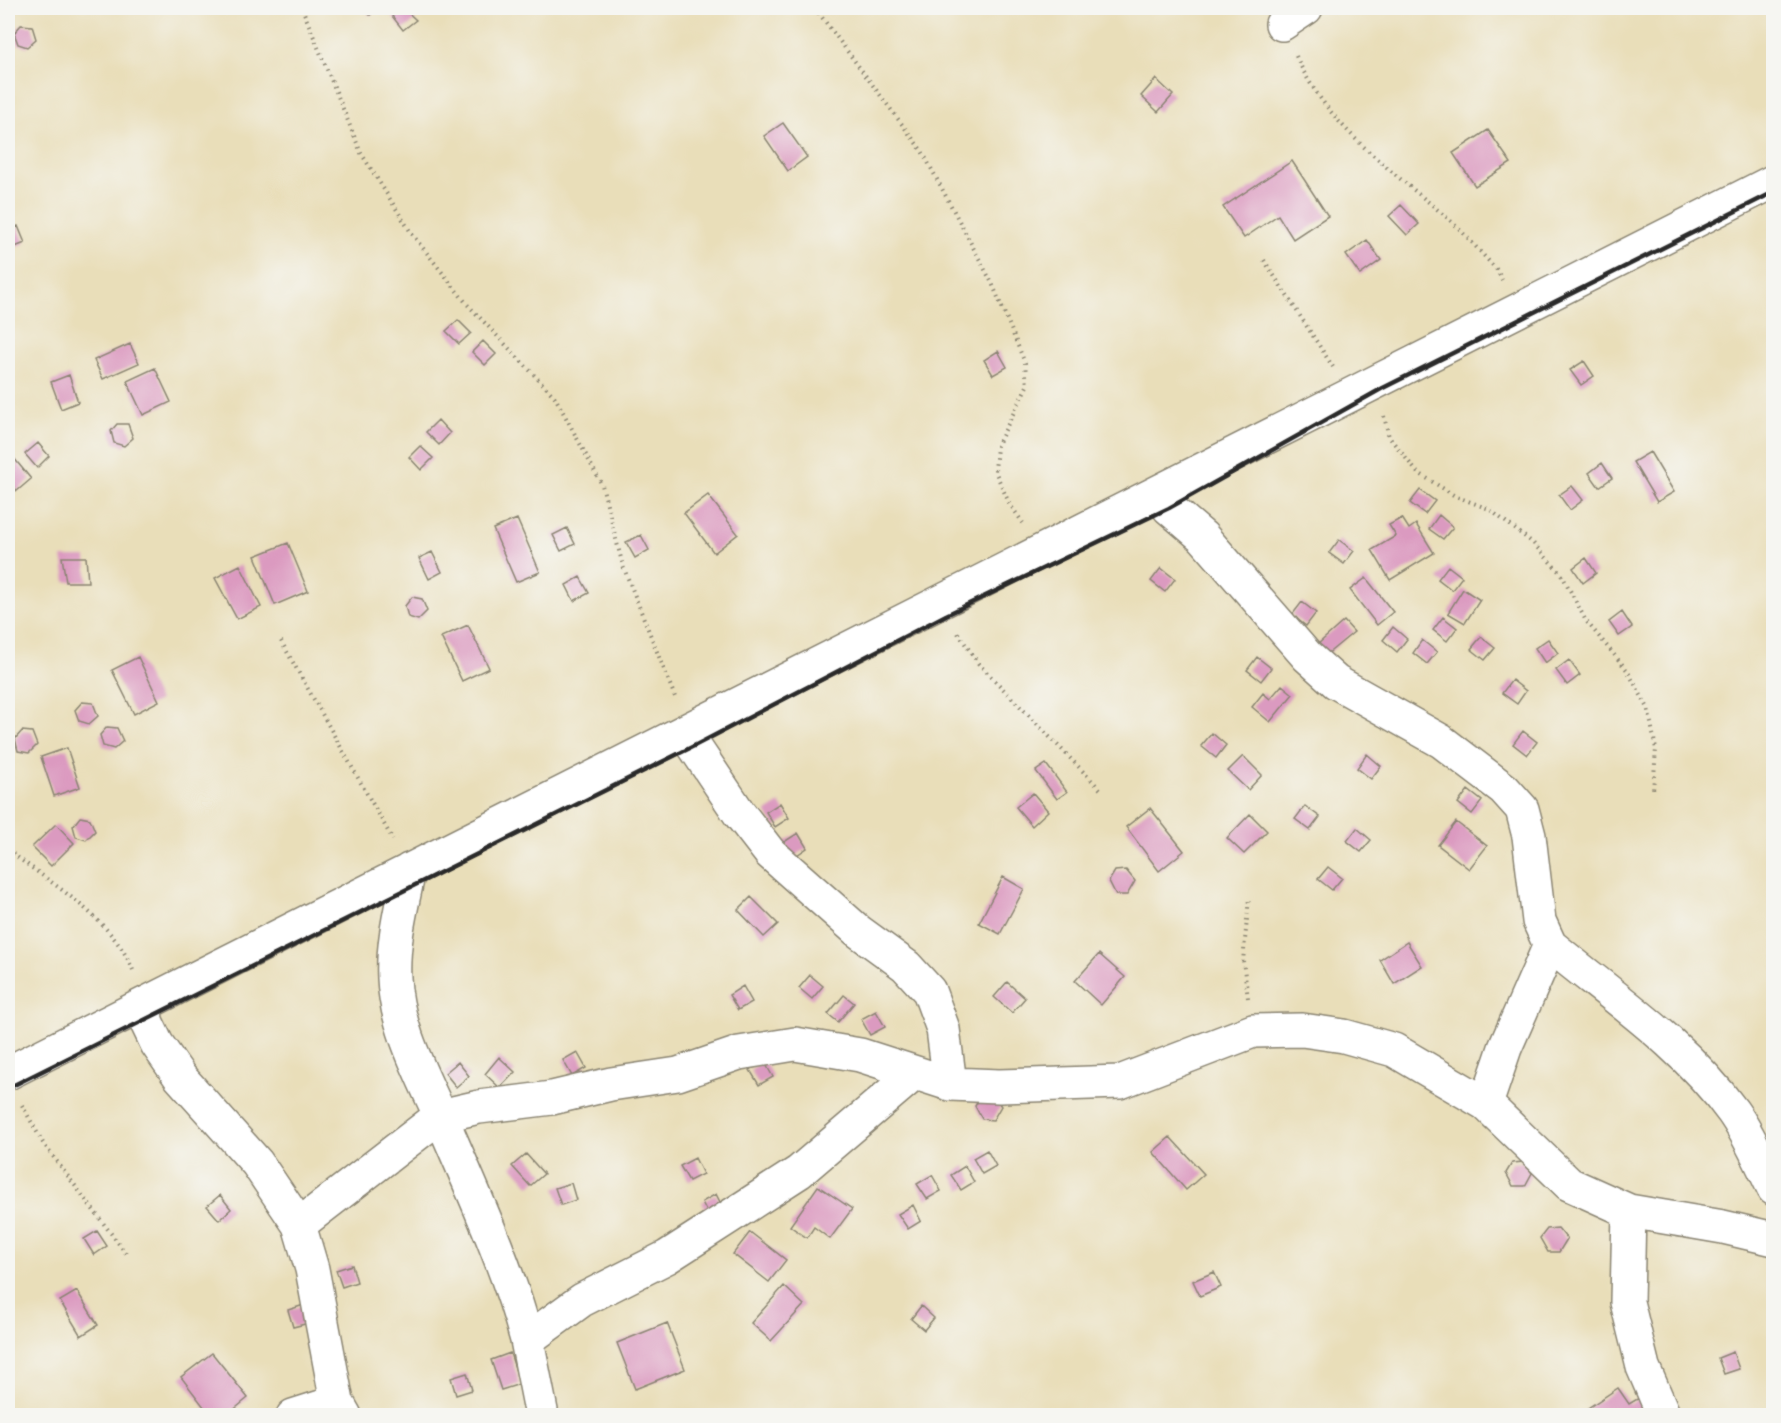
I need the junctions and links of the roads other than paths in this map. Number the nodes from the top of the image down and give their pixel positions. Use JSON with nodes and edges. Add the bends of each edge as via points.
{"nodes":[{"id":1,"x":1773,"y":181,"type":"edge"},
{"id":2,"x":1165,"y":491,"type":"junction"},
{"id":3,"x":688,"y":730,"type":"junction"},
{"id":4,"x":409,"y":870,"type":"junction"},
{"id":5,"x":1550,"y":945,"type":"junction"},
{"id":6,"x":145,"y":1005,"type":"junction"},
{"id":7,"x":8,"y":1073,"type":"edge"},
{"id":8,"x":915,"y":1073,"type":"junction"},
{"id":9,"x":950,"y":1084,"type":"junction"},
{"id":10,"x":1486,"y":1104,"type":"junction"},
{"id":11,"x":440,"y":1116,"type":"junction"},
{"id":12,"x":1773,"y":1190,"type":"edge"},
{"id":13,"x":1629,"y":1211,"type":"junction"},
{"id":14,"x":299,"y":1225,"type":"junction"},
{"id":15,"x":1773,"y":1239,"type":"edge"},
{"id":16,"x":527,"y":1340,"type":"junction"},
{"id":17,"x":341,"y":1409,"type":"edge"},
{"id":18,"x":293,"y":1416,"type":"edge"},
{"id":19,"x":542,"y":1416,"type":"edge"},
{"id":20,"x":1664,"y":1416,"type":"edge"}],
"edges":[{"from":1,"to":2,"type":"street"},
{"from":2,"to":3,"type":"street"},
{"from":2,"to":5,"type":"street","via":[[1169,508],[1203,537],[1306,656],[1336,682],[1441,741],[1504,789],[1522,808],[1539,921]]},
{"from":3,"to":4,"type":"street"},
{"from":3,"to":9,"type":"street","via":[[694,746],[770,853],[858,931],[906,966],[929,991],[943,1029]]},
{"from":4,"to":6,"type":"street"},
{"from":4,"to":11,"type":"street","via":[[398,924],[394,978],[409,1044]]},
{"from":5,"to":10,"type":"street","via":[[1505,1048]]},
{"from":5,"to":12,"type":"street","via":[[1682,1052],[1711,1083],[1734,1113]]},
{"from":6,"to":7,"type":"street"},
{"from":6,"to":14,"type":"street","via":[[146,1021],[157,1044],[180,1077],[257,1163]]},
{"from":8,"to":9,"type":"street"},
{"from":8,"to":11,"type":"street","via":[[860,1055],[795,1044],[739,1053],[678,1074]]},
{"from":8,"to":16,"type":"street","via":[[799,1172],[667,1257],[582,1300]]},
{"from":9,"to":10,"type":"street","via":[[1120,1082],[1253,1031],[1302,1030],[1344,1036],[1394,1050]]},
{"from":10,"to":13,"type":"street","via":[[1569,1184]]},
{"from":11,"to":14,"type":"street"},
{"from":11,"to":16,"type":"street","via":[[472,1189]]},
{"from":13,"to":15,"type":"street"},
{"from":13,"to":20,"type":"street","via":[[1627,1302],[1643,1367]]},
{"from":14,"to":17,"type":"street"},
{"from":16,"to":19,"type":"street"},
{"from":17,"to":18,"type":"street"}]}
